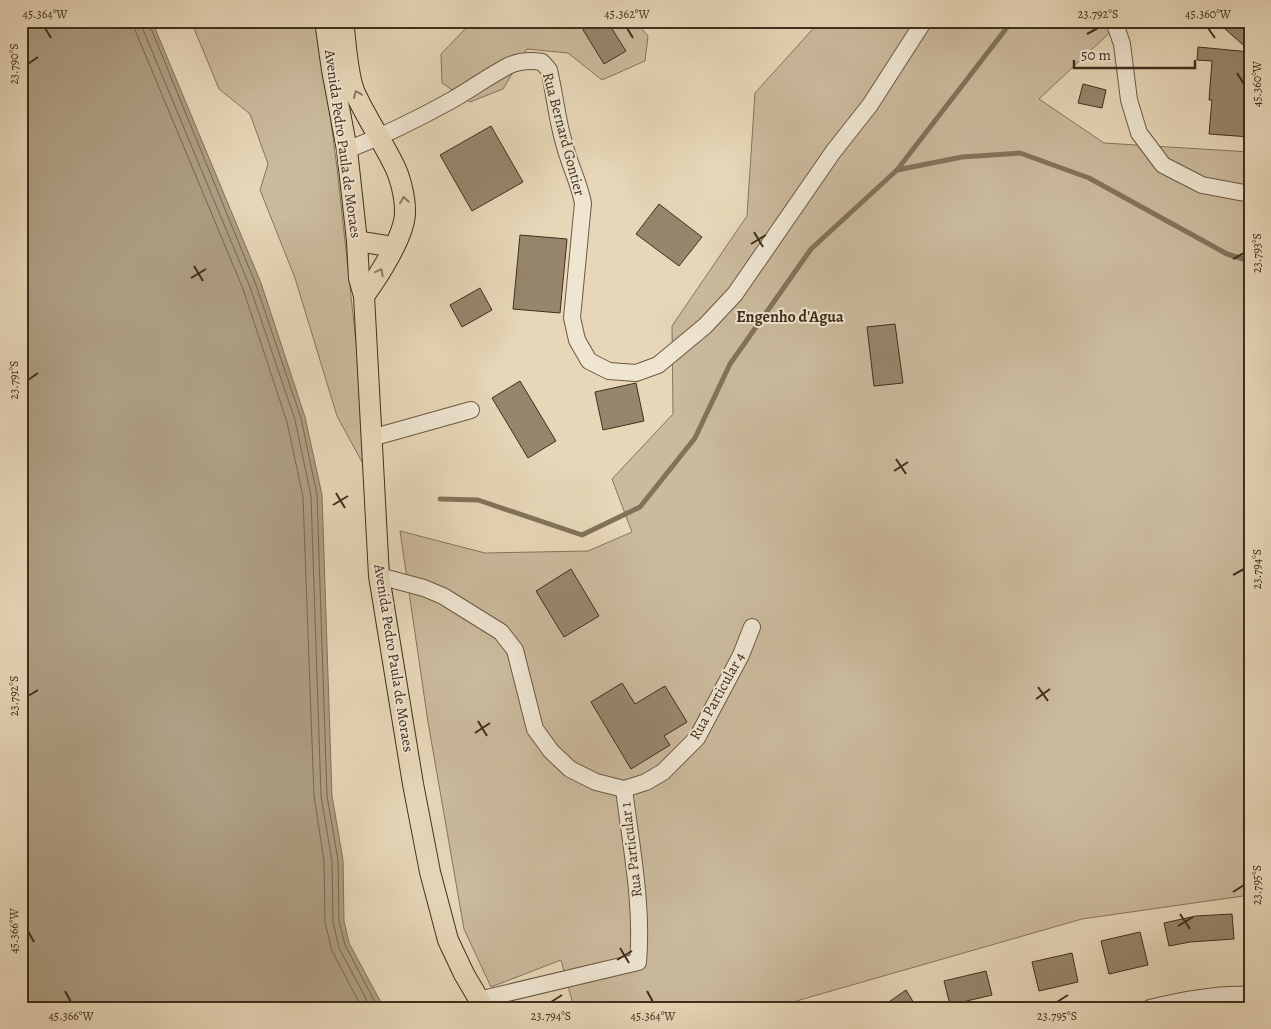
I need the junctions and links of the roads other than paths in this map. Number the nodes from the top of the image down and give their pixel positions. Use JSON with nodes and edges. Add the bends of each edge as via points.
{"nodes":[{"id":1,"x":325,"y":21,"type":"edge"},
{"id":2,"x":343,"y":21,"type":"edge"},
{"id":3,"x":924,"y":21,"type":"edge"},
{"id":4,"x":1114,"y":21,"type":"edge"},
{"id":5,"x":378,"y":138,"type":"junction"},
{"id":6,"x":347,"y":150,"type":"junction"},
{"id":7,"x":1250,"y":194,"type":"edge"},
{"id":8,"x":357,"y":241,"type":"junction"},
{"id":9,"x":394,"y":246,"type":"junction"},
{"id":10,"x":364,"y":296,"type":"junction"},
{"id":11,"x":471,"y":410,"type":"dead end"},
{"id":12,"x":371,"y":438,"type":"junction"},
{"id":13,"x":379,"y":576,"type":"junction"},
{"id":14,"x":752,"y":627,"type":"dead end"},
{"id":15,"x":624,"y":790,"type":"junction"},
{"id":16,"x":1250,"y":994,"type":"edge"},
{"id":17,"x":481,"y":1004,"type":"edge"},
{"id":18,"x":1150,"y":1008,"type":"edge"}],
"edges":[{"from":1,"to":6,"type":"main road","name":"Avenida Pedro Paula de Moraes"},
{"from":5,"to":2,"type":"main road","name":"Avenida Pedro Paula de Moraes","one_way":true,"via":[[354,90]]},
{"from":3,"to":5,"type":"street","name":"Rua Bernard Gontier","via":[[870,105],[832,152],[735,294],[705,326],[658,365],[636,373],[609,371],[589,361],[577,340],[572,318],[583,203],[580,185],[563,141],[549,70],[542,62],[529,60],[509,66]]},
{"from":4,"to":7,"type":"street","via":[[1122,44],[1129,100],[1139,133],[1163,165],[1202,185]]},
{"from":5,"to":6,"type":"street","name":"Rua Bernard Gontier"},
{"from":9,"to":5,"type":"main road","name":"Avenida Pedro Paula de Moraes","one_way":true,"via":[[406,212],[394,164]]},
{"from":6,"to":8,"type":"main road","name":"Avenida Pedro Paula de Moraes"},
{"from":8,"to":9,"type":"main road"},
{"from":8,"to":10,"type":"main road","name":"Avenida Pedro Paula de Moraes","via":[[359,278]]},
{"from":10,"to":9,"type":"main road","name":"Avenida Pedro Paula de Moraes","one_way":true},
{"from":10,"to":12,"type":"main road","name":"Avenida Pedro Paula de Moraes"},
{"from":11,"to":12,"type":"street"},
{"from":12,"to":13,"type":"main road","name":"Avenida Pedro Paula de Moraes"},
{"from":13,"to":15,"type":"street","name":"Rua Particular 1","via":[[443,596],[502,632],[515,650],[535,729],[551,752],[570,769],[596,782]]},
{"from":13,"to":17,"type":"main road","name":"Avenida Pedro Paula de Moraes","via":[[430,872],[448,940]]},
{"from":14,"to":15,"type":"street","name":"Rua Particular 4","via":[[741,655],[697,738],[663,772]]},
{"from":15,"to":17,"type":"street","name":"Rua Particular 1","via":[[637,900],[638,962]]},
{"from":16,"to":18,"type":"street","via":[[1216,996]]}]}
